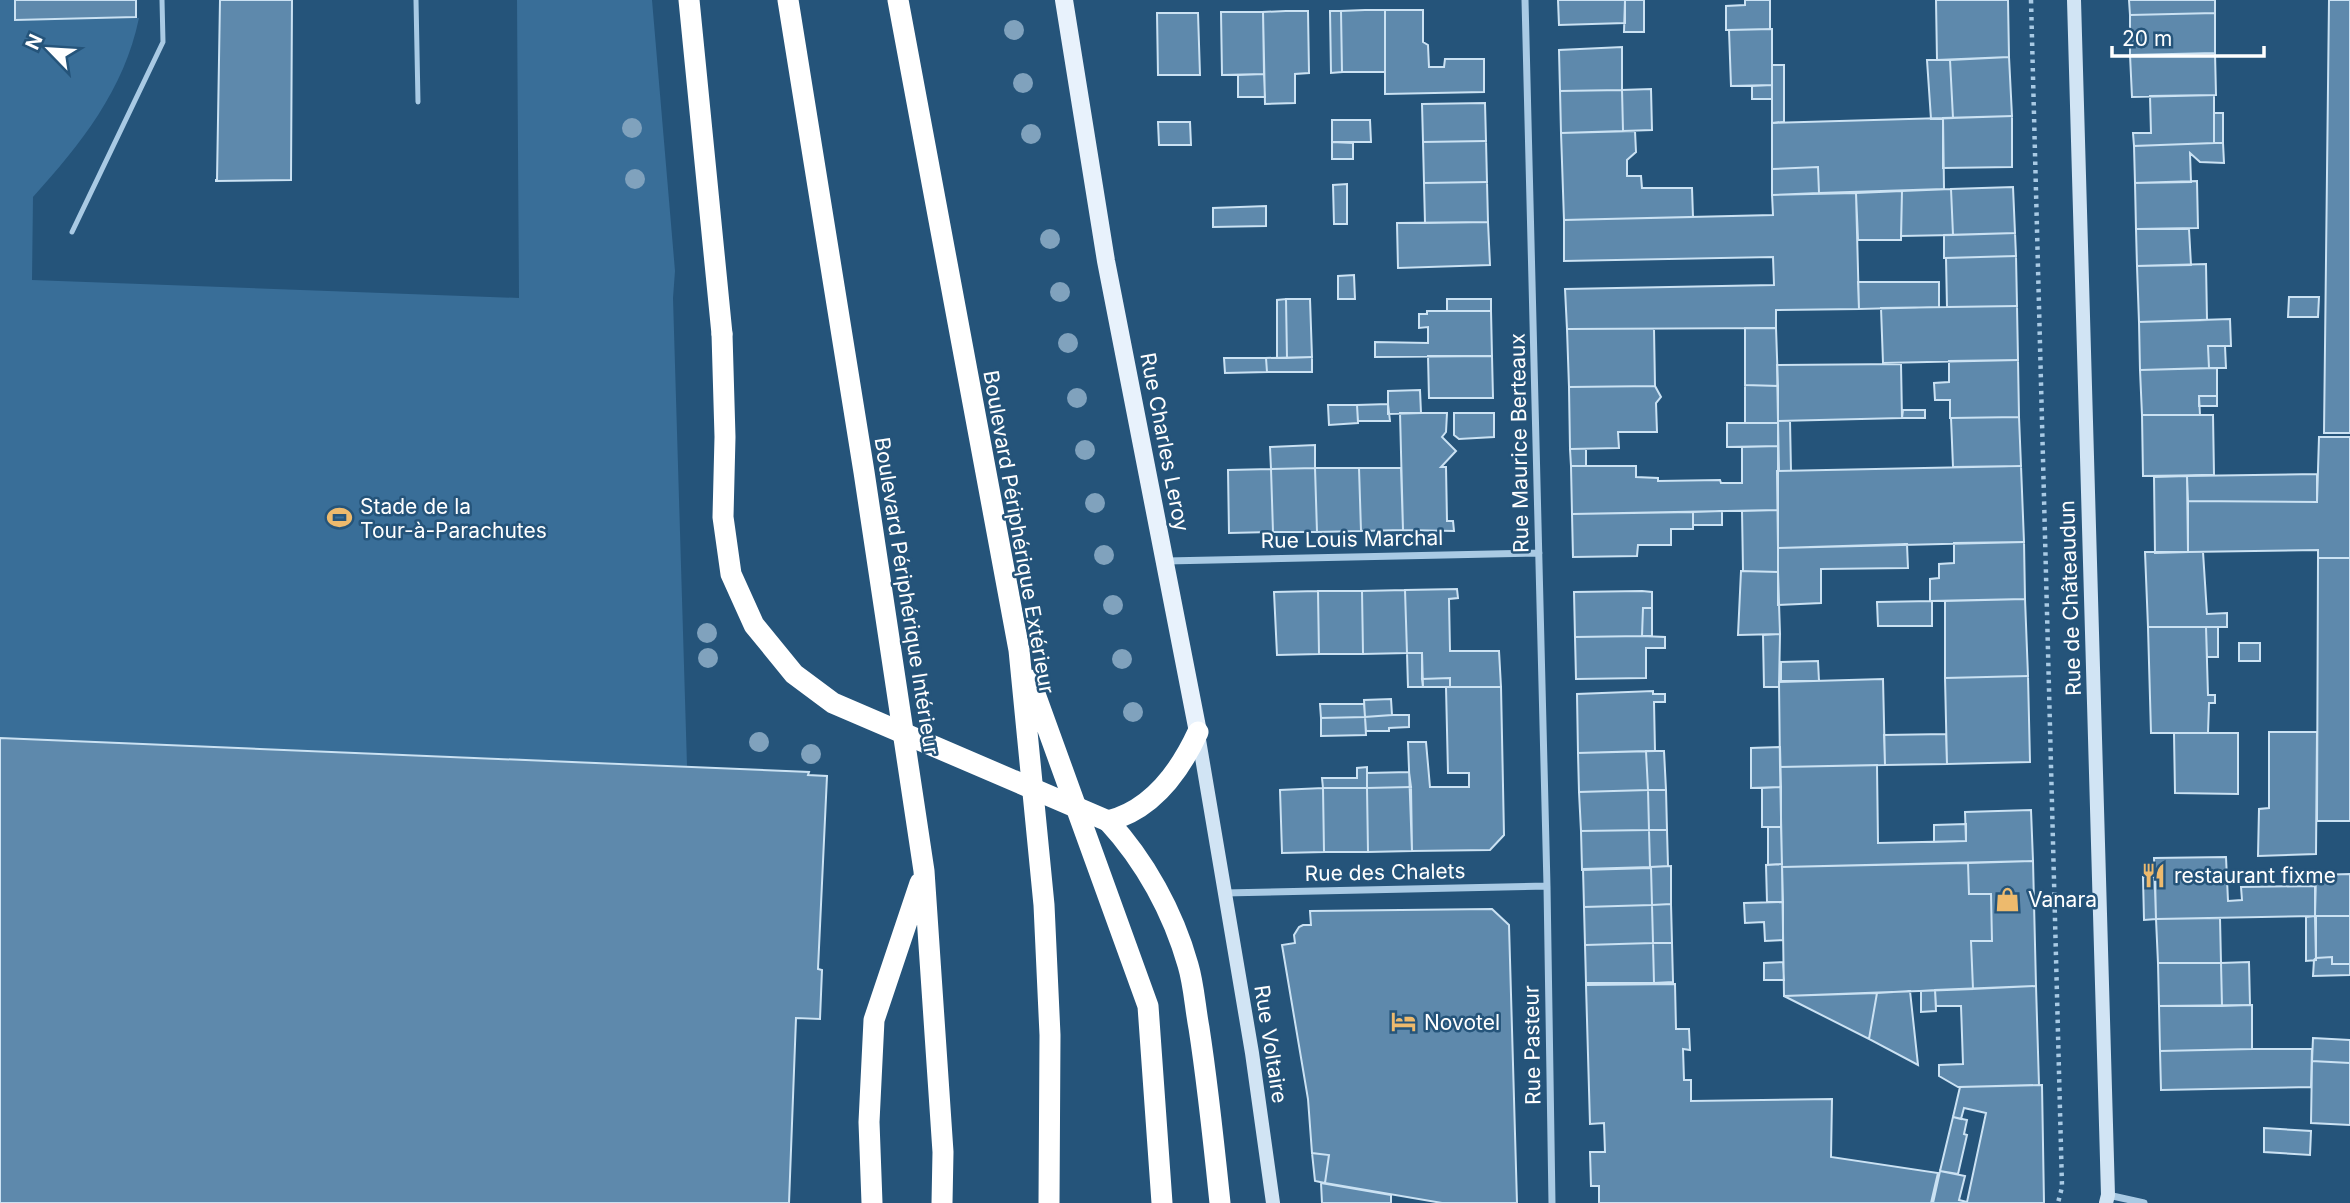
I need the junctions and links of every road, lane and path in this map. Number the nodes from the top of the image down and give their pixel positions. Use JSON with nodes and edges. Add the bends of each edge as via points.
{"nodes":[{"id":1,"x":162,"y":0,"type":"edge"},
{"id":2,"x":416,"y":0,"type":"edge"},
{"id":3,"x":689,"y":0,"type":"edge"},
{"id":4,"x":788,"y":0,"type":"edge"},
{"id":5,"x":898,"y":0,"type":"edge"},
{"id":6,"x":1065,"y":0,"type":"edge"},
{"id":7,"x":1525,"y":0,"type":"edge"},
{"id":8,"x":2031,"y":0,"type":"edge"},
{"id":9,"x":2074,"y":0,"type":"edge"},
{"id":10,"x":418,"y":102,"type":"dead end"},
{"id":11,"x":72,"y":232,"type":"dead end"},
{"id":12,"x":1539,"y":553,"type":"junction"},
{"id":13,"x":1166,"y":561,"type":"junction"},
{"id":14,"x":1019,"y":650,"type":"junction"},
{"id":15,"x":1198,"y":732,"type":"junction"},
{"id":16,"x":1108,"y":821,"type":"junction"},
{"id":17,"x":924,"y":871,"type":"junction"},
{"id":18,"x":1547,"y":886,"type":"junction"},
{"id":19,"x":1224,"y":893,"type":"junction"},
{"id":20,"x":2107,"y":1199,"type":"edge"},
{"id":21,"x":872,"y":1203,"type":"edge"},
{"id":22,"x":942,"y":1203,"type":"edge"},
{"id":23,"x":1049,"y":1203,"type":"edge"},
{"id":24,"x":1162,"y":1203,"type":"edge"},
{"id":25,"x":1220,"y":1203,"type":"edge"},
{"id":26,"x":1273,"y":1203,"type":"edge"},
{"id":27,"x":1552,"y":1203,"type":"edge"},
{"id":28,"x":2058,"y":1203,"type":"edge"},
{"id":29,"x":2144,"y":1203,"type":"edge"}],
"edges":[{"from":1,"to":11,"type":"lane","via":[[163,42]]},
{"from":2,"to":10,"type":"lane"},
{"from":3,"to":16,"type":"highway","bridge":true,"via":[[722,334],[723,517],[732,574],[754,625],[794,674],[833,703]]},
{"from":4,"to":17,"type":"highway","name":"Boulevard Périphérique Intérieur"},
{"from":5,"to":14,"type":"highway","name":"Boulevard Périphérique Extérieur"},
{"from":6,"to":13,"type":"main road","name":"Rue Charles Leroy","via":[[1106,261]]},
{"from":7,"to":12,"type":"street","name":"Rue Maurice Berteaux"},
{"from":8,"to":28,"type":"path","name":"Rue de Châteaudun","via":[[2062,1187]]},
{"from":9,"to":20,"type":"main road","name":"Rue de Châteaudun"},
{"from":12,"to":13,"type":"street","name":"Rue Louis Marchal"},
{"from":12,"to":18,"type":"street","name":"Rue Maurice Berteaux"},
{"from":13,"to":15,"type":"main road","name":"Rue Charles Leroy"},
{"from":14,"to":23,"type":"highway","name":"Boulevard Périphérique Extérieur","via":[[1045,918]]},
{"from":14,"to":24,"type":"highway","via":[[1148,1006]]},
{"from":15,"to":16,"type":"highway","via":[[1185,760],[1161,788],[1126,817]]},
{"from":15,"to":19,"type":"main road","name":"Rue Charles Leroy"},
{"from":16,"to":25,"type":"highway","via":[[1148,874],[1172,919],[1189,966]]},
{"from":17,"to":21,"type":"highway","via":[[874,1020],[869,1122]]},
{"from":17,"to":22,"type":"highway","name":"Boulevard Périphérique Intérieur","via":[[943,1152]]},
{"from":18,"to":19,"type":"street","name":"Rue des Chalets"},
{"from":18,"to":27,"type":"street","name":"Rue Pasteur"},
{"from":19,"to":26,"type":"main road","name":"Rue Voltaire"},
{"from":20,"to":29,"type":"street"}]}
